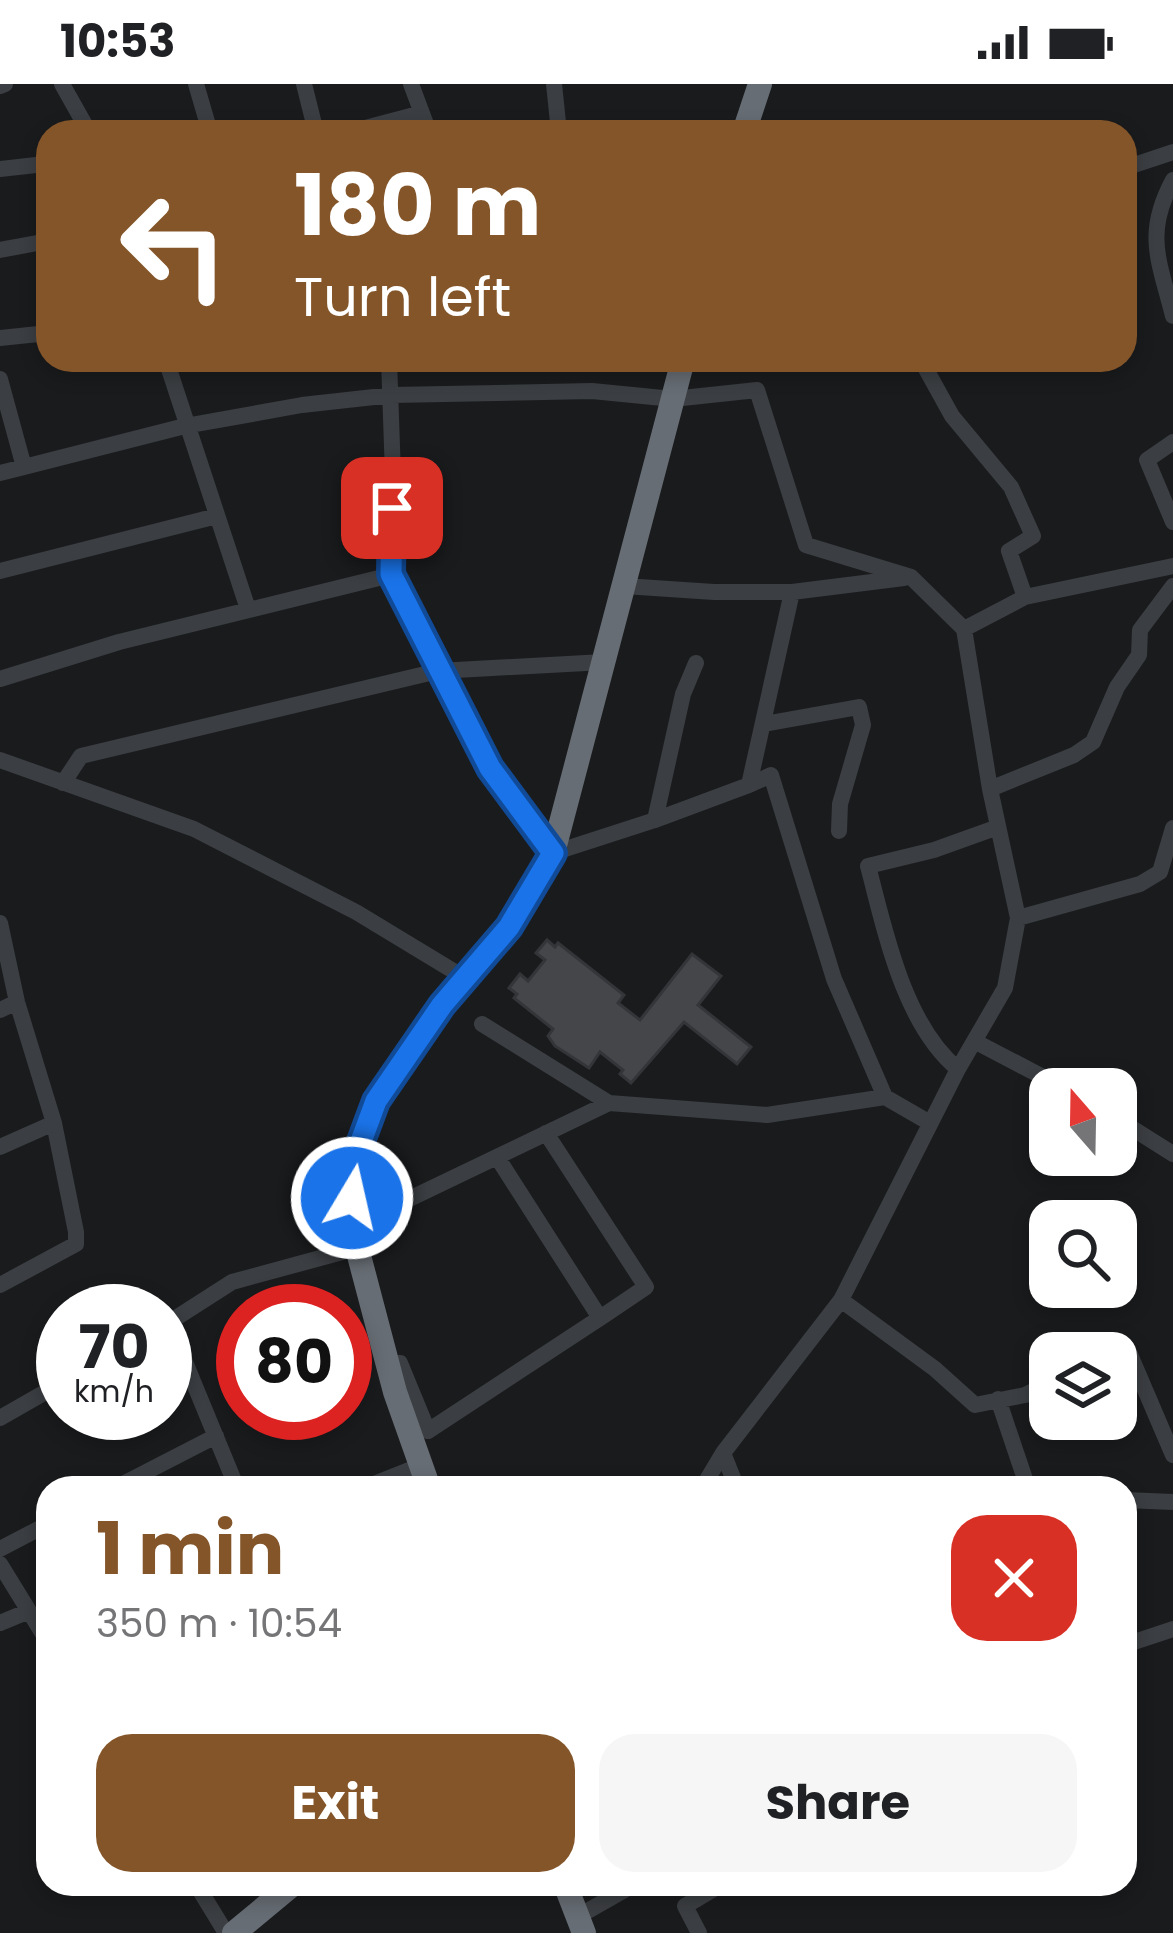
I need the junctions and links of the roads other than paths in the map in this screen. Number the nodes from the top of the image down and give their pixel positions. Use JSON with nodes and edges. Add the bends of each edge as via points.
{"nodes":[{"id":1,"x":62,"y":84,"type":"edge"},
{"id":2,"x":196,"y":84,"type":"edge"},
{"id":3,"x":304,"y":84,"type":"edge"},
{"id":4,"x":411,"y":84,"type":"edge"},
{"id":5,"x":760,"y":84,"type":"edge"},
{"id":6,"x":553,"y":86,"type":"edge"},
{"id":7,"x":422,"y":113,"type":"junction"},
{"id":8,"x":82,"y":120,"type":"edge"},
{"id":9,"x":206,"y":120,"type":"edge"},
{"id":10,"x":313,"y":120,"type":"edge"},
{"id":11,"x":395,"y":120,"type":"edge"},
{"id":12,"x":424,"y":120,"type":"edge"},
{"id":13,"x":557,"y":120,"type":"edge"},
{"id":14,"x":748,"y":120,"type":"edge"},
{"id":15,"x":1173,"y":152,"type":"edge"},
{"id":16,"x":1137,"y":164,"type":"edge"},
{"id":17,"x":36,"y":165,"type":"edge"},
{"id":18,"x":0,"y":170,"type":"edge"},
{"id":19,"x":1173,"y":180,"type":"edge"},
{"id":20,"x":36,"y":243,"type":"edge"},
{"id":21,"x":0,"y":250,"type":"edge"},
{"id":22,"x":1173,"y":316,"type":"edge"},
{"id":23,"x":36,"y":334,"type":"edge"},
{"id":24,"x":0,"y":338,"type":"edge"},
{"id":25,"x":170,"y":372,"type":"edge"},
{"id":26,"x":390,"y":372,"type":"edge"},
{"id":27,"x":680,"y":372,"type":"edge"},
{"id":28,"x":928,"y":372,"type":"edge"},
{"id":29,"x":0,"y":380,"type":"edge"},
{"id":30,"x":392,"y":395,"type":"junction"},
{"id":31,"x":673,"y":399,"type":"junction"},
{"id":32,"x":185,"y":425,"type":"junction"},
{"id":33,"x":1173,"y":442,"type":"edge"},
{"id":34,"x":24,"y":467,"type":"junction"},
{"id":35,"x":0,"y":473,"type":"edge"},
{"id":36,"x":217,"y":516,"type":"junction"},
{"id":37,"x":1173,"y":522,"type":"edge"},
{"id":38,"x":1173,"y":566,"type":"edge"},
{"id":39,"x":0,"y":572,"type":"edge"},
{"id":40,"x":391,"y":574,"type":"junction"},
{"id":41,"x":911,"y":577,"type":"junction"},
{"id":42,"x":624,"y":586,"type":"junction"},
{"id":43,"x":1173,"y":586,"type":"edge"},
{"id":44,"x":792,"y":592,"type":"junction"},
{"id":45,"x":1025,"y":597,"type":"junction"},
{"id":46,"x":248,"y":609,"type":"junction"},
{"id":47,"x":964,"y":629,"type":"junction"},
{"id":48,"x":604,"y":662,"type":"junction"},
{"id":49,"x":696,"y":664,"type":"dead end"},
{"id":50,"x":438,"y":671,"type":"junction"},
{"id":51,"x":0,"y":680,"type":"edge"},
{"id":52,"x":764,"y":724,"type":"junction"},
{"id":53,"x":0,"y":745,"type":"edge"},
{"id":54,"x":4,"y":762,"type":"edge"},
{"id":55,"x":63,"y":783,"type":"junction"},
{"id":56,"x":749,"y":785,"type":"junction"},
{"id":57,"x":990,"y":788,"type":"junction"},
{"id":58,"x":655,"y":820,"type":"junction"},
{"id":59,"x":998,"y":827,"type":"junction"},
{"id":60,"x":1173,"y":828,"type":"edge"},
{"id":61,"x":839,"y":831,"type":"dead end"},
{"id":62,"x":553,"y":853,"type":"junction"},
{"id":63,"x":1018,"y":918,"type":"junction"},
{"id":64,"x":0,"y":923,"type":"edge"},
{"id":65,"x":465,"y":979,"type":"junction"},
{"id":66,"x":8,"y":1006,"type":"edge"},
{"id":67,"x":482,"y":1024,"type":"dead end"},
{"id":68,"x":976,"y":1042,"type":"junction"},
{"id":69,"x":958,"y":1069,"type":"junction"},
{"id":70,"x":1029,"y":1069,"type":"edge"},
{"id":71,"x":885,"y":1097,"type":"junction"},
{"id":72,"x":609,"y":1103,"type":"junction"},
{"id":73,"x":54,"y":1123,"type":"junction"},
{"id":74,"x":930,"y":1123,"type":"junction"},
{"id":75,"x":1137,"y":1131,"type":"edge"},
{"id":76,"x":546,"y":1133,"type":"junction"},
{"id":77,"x":0,"y":1148,"type":"edge"},
{"id":78,"x":1173,"y":1154,"type":"edge"},
{"id":79,"x":497,"y":1157,"type":"junction"},
{"id":80,"x":356,"y":1237,"type":"junction"},
{"id":81,"x":0,"y":1286,"type":"edge"},
{"id":82,"x":841,"y":1300,"type":"junction"},
{"id":83,"x":192,"y":1308,"type":"edge"},
{"id":84,"x":600,"y":1318,"type":"junction"},
{"id":85,"x":388,"y":1364,"type":"junction"},
{"id":86,"x":1137,"y":1371,"type":"edge"},
{"id":87,"x":192,"y":1381,"type":"edge"},
{"id":88,"x":1029,"y":1393,"type":"edge"},
{"id":89,"x":36,"y":1397,"type":"edge"},
{"id":90,"x":998,"y":1399,"type":"junction"},
{"id":91,"x":0,"y":1418,"type":"edge"},
{"id":92,"x":216,"y":1436,"type":"joint"},
{"id":93,"x":218,"y":1440,"type":"edge"},
{"id":94,"x":723,"y":1454,"type":"junction"},
{"id":95,"x":1173,"y":1455,"type":"edge"},
{"id":96,"x":139,"y":1476,"type":"edge"},
{"id":97,"x":232,"y":1476,"type":"edge"},
{"id":98,"x":426,"y":1476,"type":"edge"},
{"id":99,"x":709,"y":1476,"type":"edge"},
{"id":100,"x":732,"y":1476,"type":"edge"},
{"id":101,"x":1024,"y":1476,"type":"edge"},
{"id":102,"x":1137,"y":1500,"type":"edge"},
{"id":103,"x":1173,"y":1502,"type":"edge"},
{"id":104,"x":36,"y":1530,"type":"edge"},
{"id":105,"x":0,"y":1549,"type":"edge"},
{"id":106,"x":0,"y":1564,"type":"edge"},
{"id":107,"x":29,"y":1611,"type":"junction"},
{"id":108,"x":36,"y":1622,"type":"edge"},
{"id":109,"x":0,"y":1623,"type":"edge"},
{"id":110,"x":1173,"y":1629,"type":"edge"},
{"id":111,"x":1137,"y":1641,"type":"edge"},
{"id":112,"x":204,"y":1896,"type":"edge"},
{"id":113,"x":278,"y":1896,"type":"edge"},
{"id":114,"x":569,"y":1896,"type":"edge"},
{"id":115,"x":619,"y":1896,"type":"edge"},
{"id":116,"x":702,"y":1896,"type":"edge"},
{"id":117,"x":580,"y":1925,"type":"edge"},
{"id":118,"x":230,"y":1933,"type":"edge"},
{"id":119,"x":699,"y":1933,"type":"edge"}],
"edges":[{"from":1,"to":8,"type":"street"},
{"from":2,"to":9,"type":"street"},
{"from":3,"to":10,"type":"street"},
{"from":4,"to":7,"type":"street"},
{"from":5,"to":14,"type":"highway"},
{"from":6,"to":13,"type":"street"},
{"from":7,"to":11,"type":"street"},
{"from":7,"to":12,"type":"street"},
{"from":15,"to":16,"type":"street"},
{"from":17,"to":18,"type":"street"},
{"from":19,"to":22,"type":"street","via":[[1153,235]]},
{"from":20,"to":21,"type":"street"},
{"from":23,"to":24,"type":"street"},
{"from":25,"to":32,"type":"street"},
{"from":26,"to":30,"type":"street"},
{"from":27,"to":31,"type":"highway"},
{"from":28,"to":45,"type":"street","via":[[952,416],[1011,487],[1034,536],[1009,551]]},
{"from":29,"to":34,"type":"street"},
{"from":30,"to":31,"type":"street","via":[[592,391]]},
{"from":30,"to":32,"type":"street"},
{"from":30,"to":40,"type":"street"},
{"from":31,"to":41,"type":"street","via":[[757,390],[806,545]]},
{"from":31,"to":42,"type":"highway"},
{"from":32,"to":34,"type":"street"},
{"from":32,"to":36,"type":"street"},
{"from":33,"to":37,"type":"street","via":[[1147,460]]},
{"from":34,"to":35,"type":"street"},
{"from":36,"to":39,"type":"street"},
{"from":36,"to":46,"type":"street"},
{"from":38,"to":45,"type":"street"},
{"from":40,"to":46,"type":"street"},
{"from":40,"to":50,"type":"street"},
{"from":41,"to":44,"type":"street"},
{"from":41,"to":47,"type":"street"},
{"from":42,"to":44,"type":"street"},
{"from":42,"to":48,"type":"highway"},
{"from":43,"to":57,"type":"street","via":[[1140,630],[1138,655],[1093,742]]},
{"from":44,"to":52,"type":"street"},
{"from":45,"to":47,"type":"street"},
{"from":46,"to":51,"type":"street"},
{"from":47,"to":57,"type":"street"},
{"from":48,"to":50,"type":"street"},
{"from":48,"to":62,"type":"highway"},
{"from":49,"to":58,"type":"street"},
{"from":50,"to":55,"type":"street","via":[[81,756]]},
{"from":50,"to":62,"type":"street","via":[[490,768]]},
{"from":52,"to":56,"type":"street"},
{"from":52,"to":61,"type":"street","via":[[859,707],[863,725]]},
{"from":53,"to":54,"type":"street"},
{"from":54,"to":55,"type":"street"},
{"from":55,"to":65,"type":"street","via":[[194,829]]},
{"from":56,"to":58,"type":"street"},
{"from":56,"to":71,"type":"street","via":[[771,775],[834,979]]},
{"from":57,"to":59,"type":"street"},
{"from":58,"to":62,"type":"street"},
{"from":59,"to":63,"type":"street"},
{"from":59,"to":69,"type":"street","via":[[868,866],[907,993],[938,1053]]},
{"from":60,"to":63,"type":"street","via":[[1160,872],[1141,884]]},
{"from":62,"to":65,"type":"highway","via":[[509,927]]},
{"from":63,"to":68,"type":"street","via":[[1004,988]]},
{"from":64,"to":66,"type":"street"},
{"from":65,"to":80,"type":"highway","via":[[376,1101],[350,1171]]},
{"from":66,"to":73,"type":"street"},
{"from":67,"to":72,"type":"street"},
{"from":68,"to":69,"type":"street"},
{"from":68,"to":70,"type":"street"},
{"from":69,"to":74,"type":"street"},
{"from":71,"to":72,"type":"street","via":[[767,1115]]},
{"from":71,"to":74,"type":"street"},
{"from":72,"to":76,"type":"street"},
{"from":73,"to":77,"type":"street"},
{"from":73,"to":81,"type":"street","via":[[76,1244]]},
{"from":74,"to":82,"type":"street"},
{"from":75,"to":78,"type":"street"},
{"from":76,"to":79,"type":"street"},
{"from":76,"to":84,"type":"street","via":[[646,1287]]},
{"from":79,"to":80,"type":"street"},
{"from":79,"to":84,"type":"street"},
{"from":80,"to":83,"type":"street","via":[[232,1282]]},
{"from":80,"to":85,"type":"highway"},
{"from":82,"to":90,"type":"street","via":[[975,1405]]},
{"from":82,"to":94,"type":"street"},
{"from":84,"to":85,"type":"street","via":[[428,1431],[400,1363]]},
{"from":85,"to":98,"type":"highway"},
{"from":86,"to":95,"type":"street"},
{"from":87,"to":92,"type":"street"},
{"from":88,"to":90,"type":"street"},
{"from":89,"to":91,"type":"street"},
{"from":90,"to":101,"type":"street"},
{"from":92,"to":96,"type":"street"},
{"from":93,"to":97,"type":"street"},
{"from":94,"to":99,"type":"street"},
{"from":94,"to":100,"type":"street"},
{"from":102,"to":103,"type":"street"},
{"from":104,"to":105,"type":"street"},
{"from":106,"to":107,"type":"street"},
{"from":107,"to":108,"type":"street"},
{"from":107,"to":109,"type":"street"},
{"from":110,"to":111,"type":"street"},
{"from":112,"to":118,"type":"street"},
{"from":113,"to":118,"type":"highway"},
{"from":114,"to":117,"type":"highway"},
{"from":115,"to":117,"type":"street"},
{"from":116,"to":119,"type":"street","via":[[685,1906]]}]}
